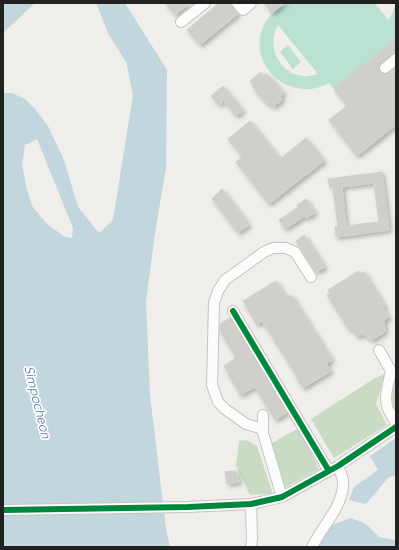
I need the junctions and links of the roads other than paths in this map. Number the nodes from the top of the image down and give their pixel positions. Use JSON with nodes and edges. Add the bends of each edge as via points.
{"nodes":[{"id":1,"x":205,"y":3,"type":"edge"},
{"id":2,"x":237,"y":3,"type":"edge"},
{"id":3,"x":251,"y":3,"type":"edge"},
{"id":4,"x":181,"y":22,"type":"dead end"},
{"id":5,"x":396,"y":59,"type":"edge"},
{"id":6,"x":385,"y":68,"type":"dead end"},
{"id":7,"x":311,"y":277,"type":"dead end"},
{"id":8,"x":233,"y":311,"type":"dead end"},
{"id":9,"x":379,"y":350,"type":"dead end"},
{"id":10,"x":263,"y":415,"type":"dead end"},
{"id":11,"x":396,"y":422,"type":"edge"},
{"id":12,"x":396,"y":427,"type":"edge"},
{"id":13,"x":263,"y":429,"type":"junction"},
{"id":14,"x":333,"y":468,"type":"junction"},
{"id":15,"x":282,"y":497,"type":"junction"},
{"id":16,"x":251,"y":504,"type":"junction"},
{"id":17,"x":3,"y":510,"type":"edge"},
{"id":18,"x":251,"y":547,"type":"edge"},
{"id":19,"x":312,"y":547,"type":"edge"}],
"edges":[{"from":1,"to":4,"type":"street"},
{"from":2,"to":3,"type":"street","via":[[243,10]]},
{"from":5,"to":6,"type":"street"},
{"from":7,"to":13,"type":"street","via":[[295,252],[286,248],[273,248],[225,280],[216,297],[213,316],[214,395],[225,409],[246,424]]},
{"from":8,"to":14,"type":"street"},
{"from":9,"to":11,"type":"street","via":[[391,371],[387,388],[387,407]]},
{"from":10,"to":13,"type":"street"},
{"from":12,"to":14,"type":"street"},
{"from":13,"to":15,"type":"street"},
{"from":14,"to":15,"type":"street"},
{"from":14,"to":19,"type":"street","via":[[343,479],[342,494]]},
{"from":15,"to":16,"type":"street"},
{"from":16,"to":17,"type":"street"},
{"from":16,"to":18,"type":"street"}]}
